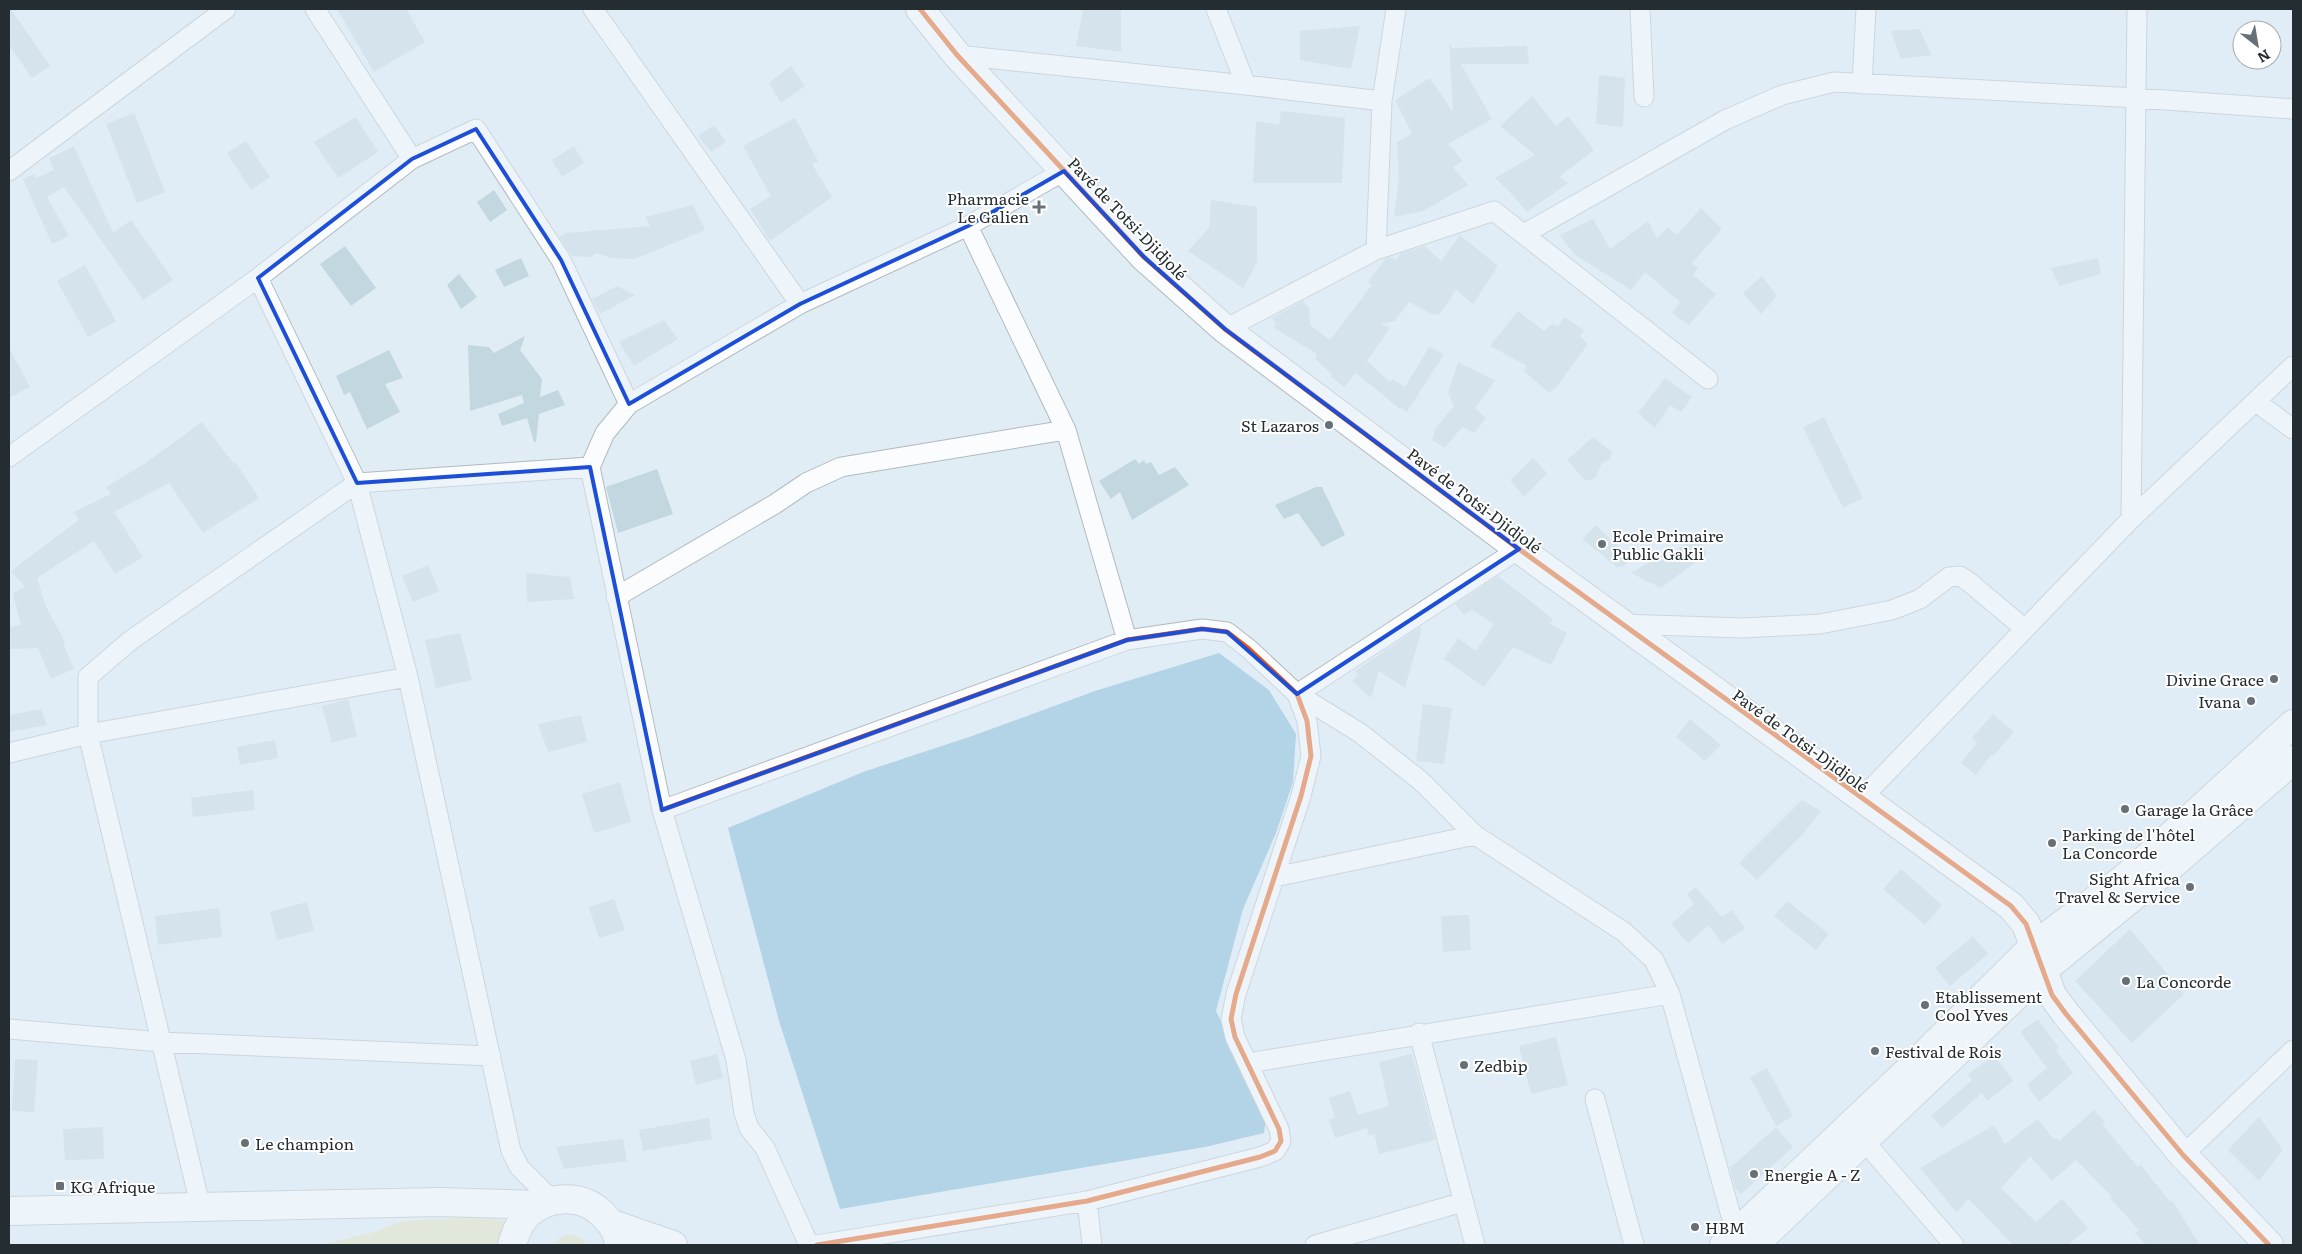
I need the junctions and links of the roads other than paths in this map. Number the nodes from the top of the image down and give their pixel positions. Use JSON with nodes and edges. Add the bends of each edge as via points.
{"nodes":[{"id":1,"x":226,"y":9,"type":"edge"},
{"id":2,"x":315,"y":9,"type":"edge"},
{"id":3,"x":593,"y":9,"type":"edge"},
{"id":4,"x":920,"y":9,"type":"edge"},
{"id":5,"x":1216,"y":9,"type":"edge"},
{"id":6,"x":1396,"y":9,"type":"edge"},
{"id":7,"x":1640,"y":9,"type":"edge"},
{"id":8,"x":1866,"y":9,"type":"edge"},
{"id":9,"x":2137,"y":9,"type":"edge"},
{"id":10,"x":957,"y":56,"type":"junction"},
{"id":11,"x":1862,"y":84,"type":"junction"},
{"id":12,"x":1246,"y":85,"type":"junction"},
{"id":13,"x":1644,"y":97,"type":"dead end"},
{"id":14,"x":2137,"y":98,"type":"junction"},
{"id":15,"x":1382,"y":101,"type":"junction"},
{"id":16,"x":2293,"y":110,"type":"edge"},
{"id":17,"x":412,"y":159,"type":"junction"},
{"id":18,"x":9,"y":171,"type":"edge"},
{"id":19,"x":1064,"y":171,"type":"junction"},
{"id":20,"x":968,"y":226,"type":"junction"},
{"id":21,"x":1524,"y":234,"type":"junction"},
{"id":22,"x":1376,"y":250,"type":"junction"},
{"id":23,"x":258,"y":278,"type":"junction"},
{"id":24,"x":800,"y":304,"type":"junction"},
{"id":25,"x":1225,"y":329,"type":"junction"},
{"id":26,"x":2293,"y":366,"type":"edge"},
{"id":27,"x":1708,"y":379,"type":"dead end"},
{"id":28,"x":2256,"y":402,"type":"junction"},
{"id":29,"x":630,"y":404,"type":"junction"},
{"id":30,"x":1066,"y":430,"type":"junction"},
{"id":31,"x":2293,"y":430,"type":"edge"},
{"id":32,"x":9,"y":457,"type":"edge"},
{"id":33,"x":590,"y":467,"type":"junction"},
{"id":34,"x":356,"y":483,"type":"junction"},
{"id":35,"x":2131,"y":519,"type":"junction"},
{"id":36,"x":1519,"y":549,"type":"junction"},
{"id":37,"x":616,"y":597,"type":"junction"},
{"id":38,"x":1620,"y":624,"type":"junction"},
{"id":39,"x":2025,"y":629,"type":"junction"},
{"id":40,"x":1127,"y":640,"type":"junction"},
{"id":41,"x":408,"y":677,"type":"junction"},
{"id":42,"x":1297,"y":694,"type":"junction"},
{"id":43,"x":2293,"y":724,"type":"edge"},
{"id":44,"x":88,"y":734,"type":"junction"},
{"id":45,"x":9,"y":753,"type":"edge"},
{"id":46,"x":2293,"y":760,"type":"edge"},
{"id":47,"x":1861,"y":799,"type":"junction"},
{"id":48,"x":662,"y":810,"type":"junction"},
{"id":49,"x":1475,"y":835,"type":"junction"},
{"id":50,"x":1275,"y":877,"type":"junction"},
{"id":51,"x":2038,"y":958,"type":"junction"},
{"id":52,"x":1670,"y":994,"type":"junction"},
{"id":53,"x":9,"y":1029,"type":"edge"},
{"id":54,"x":1418,"y":1033,"type":"junction"},
{"id":55,"x":161,"y":1042,"type":"junction"},
{"id":56,"x":2293,"y":1050,"type":"edge"},
{"id":57,"x":491,"y":1056,"type":"junction"},
{"id":58,"x":1248,"y":1063,"type":"junction"},
{"id":59,"x":1595,"y":1099,"type":"dead end"},
{"id":60,"x":1864,"y":1141,"type":"junction"},
{"id":61,"x":2183,"y":1154,"type":"junction"},
{"id":62,"x":1087,"y":1201,"type":"junction"},
{"id":63,"x":546,"y":1202,"type":"junction"},
{"id":64,"x":1463,"y":1202,"type":"junction"},
{"id":65,"x":200,"y":1209,"type":"junction"},
{"id":66,"x":9,"y":1211,"type":"edge"},
{"id":67,"x":616,"y":1235,"type":"edge"},
{"id":68,"x":1738,"y":1242,"type":"edge"},
{"id":69,"x":512,"y":1245,"type":"edge"},
{"id":70,"x":673,"y":1245,"type":"edge"},
{"id":71,"x":809,"y":1245,"type":"edge"},
{"id":72,"x":817,"y":1245,"type":"edge"},
{"id":73,"x":1092,"y":1245,"type":"edge"},
{"id":74,"x":1314,"y":1245,"type":"edge"},
{"id":75,"x":1475,"y":1245,"type":"edge"},
{"id":76,"x":1634,"y":1245,"type":"edge"},
{"id":77,"x":1954,"y":1245,"type":"edge"},
{"id":78,"x":2269,"y":1245,"type":"edge"}],
"edges":[{"from":1,"to":18,"type":"street"},
{"from":2,"to":17,"type":"street"},
{"from":3,"to":24,"type":"street"},
{"from":4,"to":10,"type":"main road","name":"Pavé de Totsi-Djidjolé"},
{"from":5,"to":12,"type":"street"},
{"from":6,"to":15,"type":"street"},
{"from":7,"to":13,"type":"street"},
{"from":8,"to":11,"type":"street"},
{"from":9,"to":14,"type":"street"},
{"from":10,"to":12,"type":"street"},
{"from":10,"to":19,"type":"main road","name":"Pavé de Totsi-Djidjolé"},
{"from":11,"to":14,"type":"street"},
{"from":11,"to":21,"type":"street","via":[[1834,82],[1782,95],[1725,120]]},
{"from":12,"to":15,"type":"street"},
{"from":14,"to":16,"type":"street"},
{"from":14,"to":35,"type":"street"},
{"from":15,"to":22,"type":"street"},
{"from":17,"to":23,"type":"street"},
{"from":17,"to":29,"type":"street","via":[[476,129],[561,260]]},
{"from":19,"to":20,"type":"street"},
{"from":19,"to":25,"type":"main road","name":"Pavé de Totsi-Djidjolé","via":[[1144,257]]},
{"from":20,"to":24,"type":"street"},
{"from":20,"to":30,"type":"street"},
{"from":21,"to":22,"type":"street","via":[[1494,211]]},
{"from":21,"to":27,"type":"street"},
{"from":22,"to":25,"type":"street"},
{"from":23,"to":32,"type":"street"},
{"from":23,"to":34,"type":"street"},
{"from":24,"to":29,"type":"street"},
{"from":25,"to":36,"type":"main road","name":"Pavé de Totsi-Djidjolé"},
{"from":26,"to":28,"type":"street"},
{"from":28,"to":31,"type":"street"},
{"from":28,"to":35,"type":"street"},
{"from":29,"to":33,"type":"street","via":[[605,433]]},
{"from":30,"to":37,"type":"street","via":[[841,467],[806,482]]},
{"from":30,"to":40,"type":"street"},
{"from":33,"to":34,"type":"street"},
{"from":33,"to":37,"type":"street"},
{"from":34,"to":41,"type":"street"},
{"from":34,"to":44,"type":"street","via":[[131,640],[88,677]]},
{"from":35,"to":39,"type":"street"},
{"from":36,"to":38,"type":"main road","name":"Pavé de Totsi-Djidjolé"},
{"from":36,"to":42,"type":"street"},
{"from":37,"to":48,"type":"street"},
{"from":38,"to":39,"type":"street","via":[[1743,628],[1820,624],[1892,610],[1920,599],[1949,577],[1960,576]]},
{"from":38,"to":47,"type":"main road","name":"Pavé de Totsi-Djidjolé"},
{"from":39,"to":47,"type":"street"},
{"from":40,"to":42,"type":"street","via":[[1202,629],[1227,632]]},
{"from":40,"to":48,"type":"street"},
{"from":41,"to":44,"type":"street"},
{"from":41,"to":57,"type":"street"},
{"from":42,"to":49,"type":"street","via":[[1360,733],[1421,780]]},
{"from":42,"to":50,"type":"street","via":[[1307,721],[1311,756]]},
{"from":43,"to":51,"type":"main road"},
{"from":44,"to":45,"type":"street"},
{"from":44,"to":55,"type":"street"},
{"from":46,"to":51,"type":"main road","via":[[2172,865]]},
{"from":47,"to":51,"type":"main road","name":"Pavé de Totsi-Djidjolé","via":[[2010,906],[2026,924]]},
{"from":48,"to":71,"type":"street","via":[[736,1060],[746,1120],[765,1148]]},
{"from":49,"to":50,"type":"street"},
{"from":49,"to":52,"type":"street","via":[[1624,932],[1654,960]]},
{"from":50,"to":58,"type":"street","via":[[1236,994],[1231,1019]]},
{"from":51,"to":60,"type":"main road"},
{"from":51,"to":61,"type":"main road","name":"Pavé de Totsi-Djidjolé","via":[[2052,995],[2066,1014]]},
{"from":51,"to":68,"type":"main road","via":[[1912,1066]]},
{"from":52,"to":54,"type":"street"},
{"from":52,"to":68,"type":"street"},
{"from":53,"to":55,"type":"street"},
{"from":54,"to":58,"type":"street"},
{"from":54,"to":64,"type":"street"},
{"from":55,"to":57,"type":"street"},
{"from":55,"to":65,"type":"street"},
{"from":56,"to":61,"type":"street"},
{"from":57,"to":63,"type":"street","via":[[511,1151]]},
{"from":58,"to":62,"type":"street","via":[[1279,1129],[1281,1140],[1275,1151]]},
{"from":59,"to":76,"type":"street"},
{"from":60,"to":68,"type":"main road"},
{"from":60,"to":77,"type":"street"},
{"from":61,"to":78,"type":"main road","name":"Pavé de Totsi-Djidjolé"},
{"from":62,"to":72,"type":"street"},
{"from":62,"to":73,"type":"street"},
{"from":63,"to":65,"type":"main road"},
{"from":63,"to":67,"type":"main road","via":[[569,1198],[586,1202],[601,1211]]},
{"from":63,"to":69,"type":"main road","via":[[526,1215],[516,1230]]},
{"from":64,"to":74,"type":"street"},
{"from":64,"to":75,"type":"street"},
{"from":65,"to":66,"type":"main road"},
{"from":67,"to":70,"type":"main road"}]}
